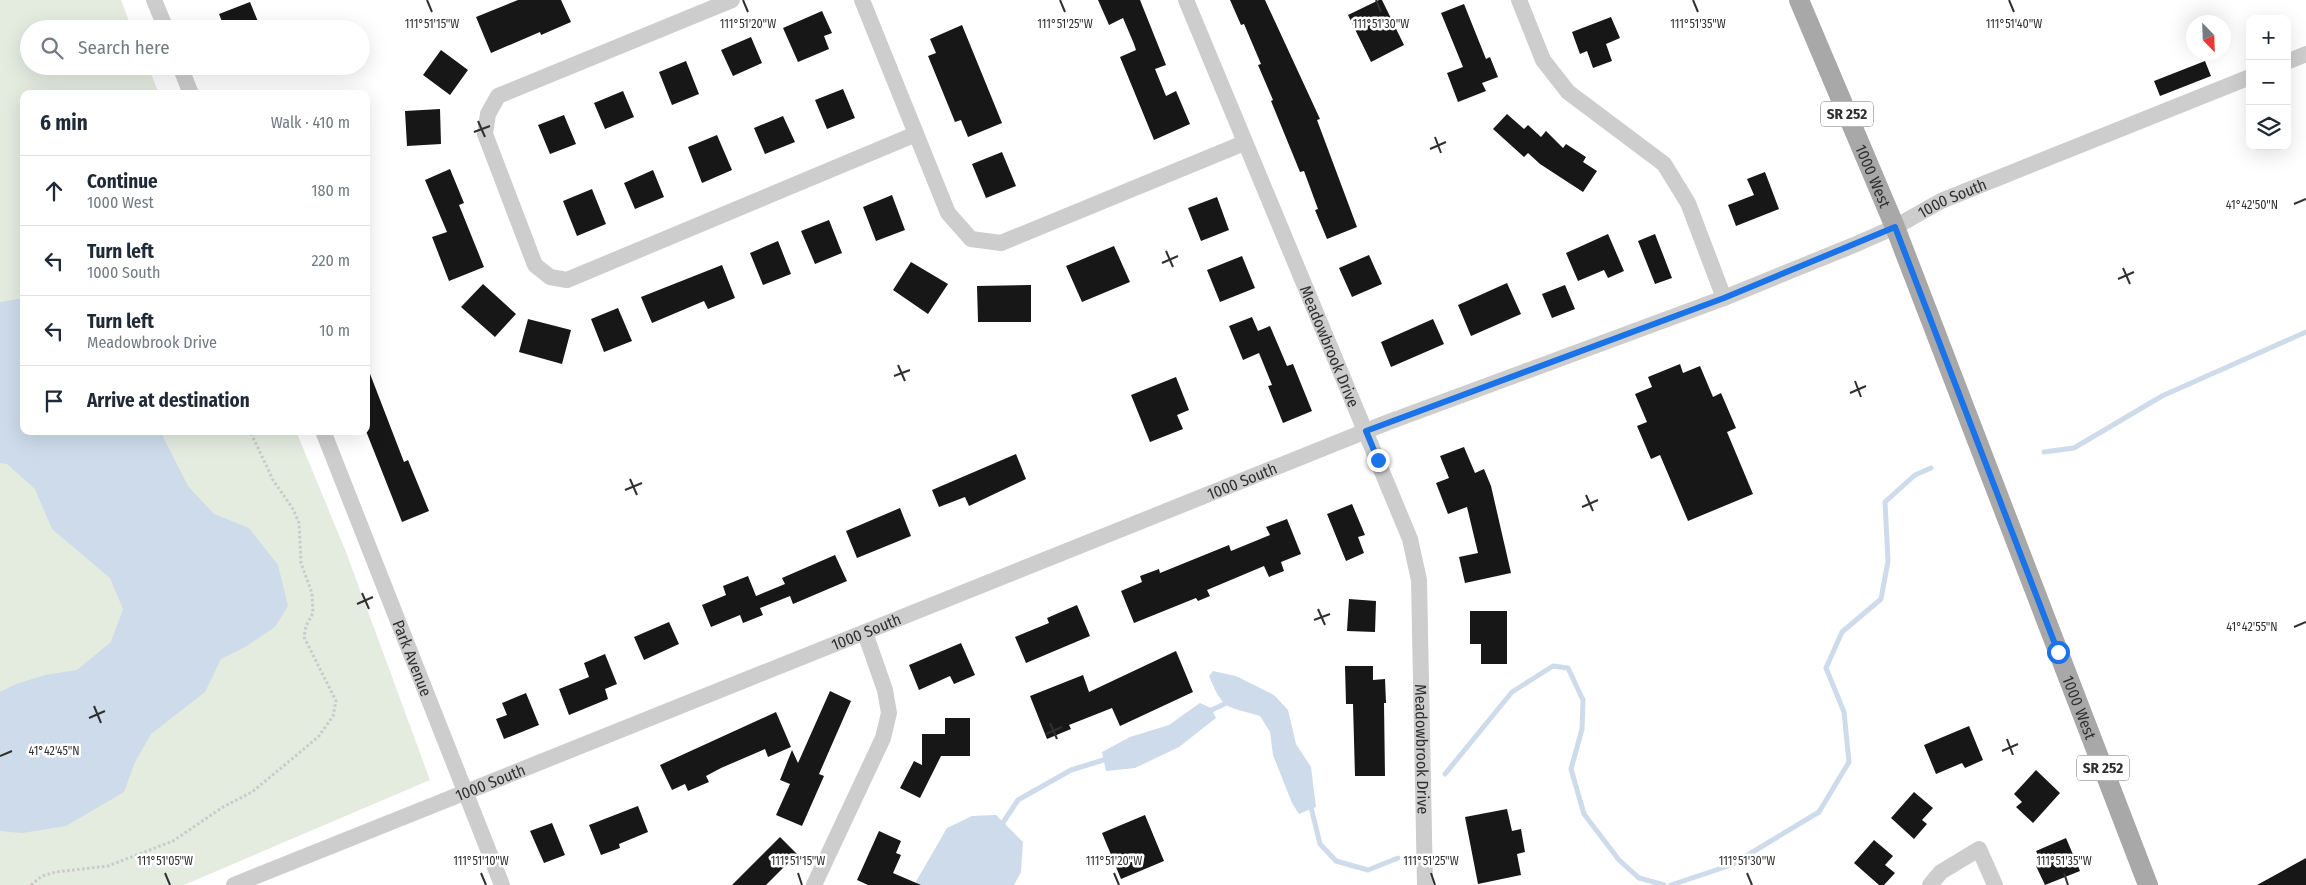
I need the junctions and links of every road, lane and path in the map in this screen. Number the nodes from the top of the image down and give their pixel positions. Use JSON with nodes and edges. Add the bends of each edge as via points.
{"nodes":[{"id":1,"x":154,"y":0,"type":"edge"},
{"id":2,"x":732,"y":0,"type":"edge"},
{"id":3,"x":862,"y":0,"type":"edge"},
{"id":4,"x":1186,"y":0,"type":"edge"},
{"id":5,"x":1519,"y":0,"type":"edge"},
{"id":6,"x":1799,"y":0,"type":"edge"},
{"id":7,"x":162,"y":20,"type":"edge"},
{"id":8,"x":2306,"y":54,"type":"edge"},
{"id":9,"x":2291,"y":60,"type":"edge"},
{"id":10,"x":184,"y":75,"type":"edge"},
{"id":11,"x":2246,"y":79,"type":"edge"},
{"id":12,"x":189,"y":90,"type":"edge"},
{"id":13,"x":916,"y":134,"type":"junction"},
{"id":14,"x":1244,"y":142,"type":"junction"},
{"id":15,"x":1895,"y":227,"type":"junction"},
{"id":16,"x":1724,"y":298,"type":"junction"},
{"id":17,"x":1366,"y":431,"type":"junction"},
{"id":18,"x":252,"y":435,"type":"edge"},
{"id":19,"x":325,"y":435,"type":"edge"},
{"id":20,"x":865,"y":633,"type":"junction"},
{"id":21,"x":465,"y":793,"type":"junction"},
{"id":22,"x":30,"y":885,"type":"edge"},
{"id":23,"x":234,"y":885,"type":"edge"},
{"id":24,"x":502,"y":885,"type":"edge"},
{"id":25,"x":814,"y":885,"type":"edge"},
{"id":26,"x":1425,"y":885,"type":"edge"},
{"id":27,"x":1930,"y":885,"type":"edge"},
{"id":28,"x":1994,"y":885,"type":"edge"},
{"id":29,"x":2148,"y":885,"type":"edge"}],
"edges":[{"from":1,"to":7,"type":"street"},
{"from":2,"to":13,"type":"street","via":[[498,96],[488,114],[485,134],[535,265],[550,277],[568,280]]},
{"from":3,"to":13,"type":"street"},
{"from":4,"to":14,"type":"street","name":"Meadowbrook Drive"},
{"from":5,"to":16,"type":"street","via":[[1543,60],[1568,92],[1664,164],[1688,203]]},
{"from":6,"to":15,"type":"main road","name":"1000 West","number":"SR 252"},
{"from":8,"to":9,"type":"street"},
{"from":10,"to":12,"type":"street"},
{"from":11,"to":15,"type":"street","name":"1000 South","via":[[1941,201]]},
{"from":13,"to":14,"type":"street","via":[[948,213],[971,239],[1001,243]]},
{"from":14,"to":17,"type":"street","name":"Meadowbrook Drive"},
{"from":15,"to":16,"type":"street","name":"1000 South"},
{"from":15,"to":29,"type":"main road","name":"1000 West","number":"SR 252"},
{"from":16,"to":17,"type":"street","name":"1000 South"},
{"from":17,"to":20,"type":"street","name":"1000 South"},
{"from":17,"to":26,"type":"street","name":"Meadowbrook Drive","via":[[1410,539],[1420,580]]},
{"from":18,"to":22,"type":"path","via":[[273,480],[299,523],[301,563],[312,593],[313,613],[304,636],[336,701],[333,716],[319,736],[252,792],[223,807],[173,841],[108,866],[42,876]]},
{"from":19,"to":21,"type":"street","name":"Park Avenue"},
{"from":20,"to":21,"type":"street","name":"1000 South"},
{"from":20,"to":25,"type":"street","via":[[885,690],[889,713],[883,738]]},
{"from":21,"to":23,"type":"street","name":"1000 South"},
{"from":21,"to":24,"type":"street","name":"Park Avenue"},
{"from":27,"to":28,"type":"street","via":[[1941,872],[1979,849]]}]}
